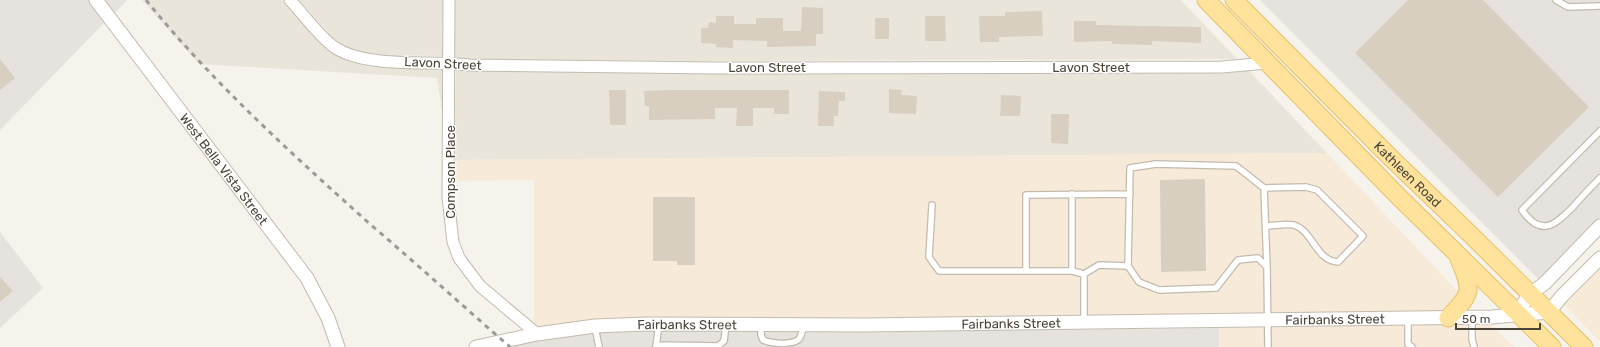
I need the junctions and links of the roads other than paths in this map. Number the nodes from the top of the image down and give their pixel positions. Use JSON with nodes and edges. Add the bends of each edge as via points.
{"nodes":[{"id":1,"x":96,"y":0,"type":"edge"},
{"id":2,"x":290,"y":0,"type":"edge"},
{"id":3,"x":449,"y":0,"type":"edge"},
{"id":4,"x":1206,"y":0,"type":"edge"},
{"id":5,"x":1234,"y":0,"type":"edge"},
{"id":6,"x":1556,"y":0,"type":"edge"},
{"id":7,"x":1600,"y":6,"type":"edge"},
{"id":8,"x":450,"y":63,"type":"junction"},
{"id":9,"x":1267,"y":63,"type":"junction"},
{"id":10,"x":1600,"y":130,"type":"edge"},
{"id":11,"x":1600,"y":178,"type":"edge"},
{"id":12,"x":1264,"y":188,"type":"junction"},
{"id":13,"x":1072,"y":194,"type":"junction"},
{"id":14,"x":1130,"y":194,"type":"junction"},
{"id":15,"x":932,"y":206,"type":"dead end"},
{"id":16,"x":1266,"y":226,"type":"junction"},
{"id":17,"x":1600,"y":226,"type":"edge"},
{"id":18,"x":1455,"y":251,"type":"junction"},
{"id":19,"x":1600,"y":258,"type":"edge"},
{"id":20,"x":1128,"y":266,"type":"junction"},
{"id":21,"x":1267,"y":267,"type":"junction"},
{"id":22,"x":1026,"y":271,"type":"junction"},
{"id":23,"x":1072,"y":271,"type":"junction"},
{"id":24,"x":1084,"y":274,"type":"junction"},
{"id":25,"x":1530,"y":294,"type":"junction"},
{"id":26,"x":1548,"y":312,"type":"junction"},
{"id":27,"x":1517,"y":313,"type":"junction"},
{"id":28,"x":1408,"y":318,"type":"junction"},
{"id":29,"x":1448,"y":318,"type":"junction"},
{"id":30,"x":1472,"y":318,"type":"junction"},
{"id":31,"x":1268,"y":321,"type":"junction"},
{"id":32,"x":1084,"y":323,"type":"junction"},
{"id":33,"x":659,"y":324,"type":"junction"},
{"id":34,"x":726,"y":324,"type":"junction"},
{"id":35,"x":761,"y":325,"type":"junction"},
{"id":36,"x":804,"y":325,"type":"junction"},
{"id":37,"x":595,"y":326,"type":"junction"},
{"id":38,"x":537,"y":334,"type":"junction"},
{"id":39,"x":656,"y":346,"type":"edge"},
{"id":40,"x":338,"y":347,"type":"edge"},
{"id":41,"x":476,"y":347,"type":"edge"},
{"id":42,"x":599,"y":347,"type":"edge"},
{"id":43,"x":1268,"y":347,"type":"edge"},
{"id":44,"x":1412,"y":347,"type":"edge"},
{"id":45,"x":1474,"y":347,"type":"edge"},
{"id":46,"x":1552,"y":347,"type":"edge"},
{"id":47,"x":1584,"y":347,"type":"edge"}],
"edges":[{"from":1,"to":40,"type":"street","name":"West Bella Vista Street","via":[[306,278],[328,318]]},
{"from":2,"to":8,"type":"street","name":"Lavon Street","via":[[333,46],[348,55],[370,61]]},
{"from":3,"to":8,"type":"street","name":"Compson Place"},
{"from":4,"to":9,"type":"main road","name":"Kathleen Road"},
{"from":5,"to":25,"type":"main road","name":"Kathleen Road","via":[[1390,158]]},
{"from":6,"to":7,"type":"lane","via":[[1568,7]]},
{"from":8,"to":9,"type":"street","name":"Lavon Street","via":[[708,68],[1222,67]]},
{"from":8,"to":38,"type":"street","name":"Compson Place","via":[[448,197],[453,242],[459,258],[480,286]]},
{"from":9,"to":18,"type":"main road","name":"Kathleen Road"},
{"from":10,"to":11,"type":"lane","via":[[1522,210],[1530,221],[1542,227],[1550,226],[1560,220]]},
{"from":12,"to":14,"type":"lane","via":[[1236,166],[1156,164],[1130,168]]},
{"from":12,"to":16,"type":"lane"},
{"from":12,"to":16,"type":"lane","via":[[1306,187],[1317,190],[1363,236],[1338,262],[1323,256],[1301,229],[1293,225]]},
{"from":13,"to":14,"type":"lane"},
{"from":13,"to":22,"type":"lane","via":[[1026,195]]},
{"from":13,"to":23,"type":"lane"},
{"from":14,"to":20,"type":"lane"},
{"from":15,"to":22,"type":"lane","via":[[929,257],[939,271]]},
{"from":16,"to":21,"type":"lane"},
{"from":17,"to":25,"type":"street","via":[[1545,283]]},
{"from":18,"to":27,"type":"main road","name":"Kathleen Road"},
{"from":18,"to":29,"type":"main road","via":[[1467,277],[1468,289],[1464,302]]},
{"from":19,"to":26,"type":"street"},
{"from":20,"to":21,"type":"lane","via":[[1139,282],[1159,290],[1216,288],[1238,260],[1258,258]]},
{"from":20,"to":24,"type":"lane","via":[[1099,264]]},
{"from":21,"to":31,"type":"lane"},
{"from":22,"to":23,"type":"lane"},
{"from":23,"to":24,"type":"lane"},
{"from":24,"to":32,"type":"lane"},
{"from":25,"to":26,"type":"main road","name":"Kathleen Road"},
{"from":25,"to":27,"type":"street"},
{"from":26,"to":27,"type":"street","name":"Fairbanks Street"},
{"from":26,"to":47,"type":"main road","name":"Kathleen Road"},
{"from":27,"to":30,"type":"street","name":"Fairbanks Street"},
{"from":27,"to":46,"type":"main road","name":"Kathleen Road"},
{"from":28,"to":29,"type":"street","name":"Fairbanks Street"},
{"from":28,"to":31,"type":"street","name":"Fairbanks Street"},
{"from":28,"to":44,"type":"lane","via":[[1408,344]]},
{"from":29,"to":30,"type":"street","name":"Fairbanks Street"},
{"from":30,"to":45,"type":"lane"},
{"from":31,"to":32,"type":"street","name":"Fairbanks Street"},
{"from":31,"to":43,"type":"lane"},
{"from":32,"to":36,"type":"street","name":"Fairbanks Street"},
{"from":33,"to":34,"type":"street","name":"Fairbanks Street"},
{"from":33,"to":37,"type":"street","name":"Fairbanks Street"},
{"from":33,"to":39,"type":"lane"},
{"from":34,"to":35,"type":"street","name":"Fairbanks Street"},
{"from":34,"to":39,"type":"lane","via":[[725,338],[718,346]]},
{"from":35,"to":36,"type":"street","name":"Fairbanks Street"},
{"from":35,"to":36,"type":"lane","via":[[763,340],[769,343],[798,340]]},
{"from":37,"to":38,"type":"street","name":"Fairbanks Street"},
{"from":37,"to":42,"type":"lane"},
{"from":38,"to":41,"type":"street","name":"Fairbanks Street"}]}
